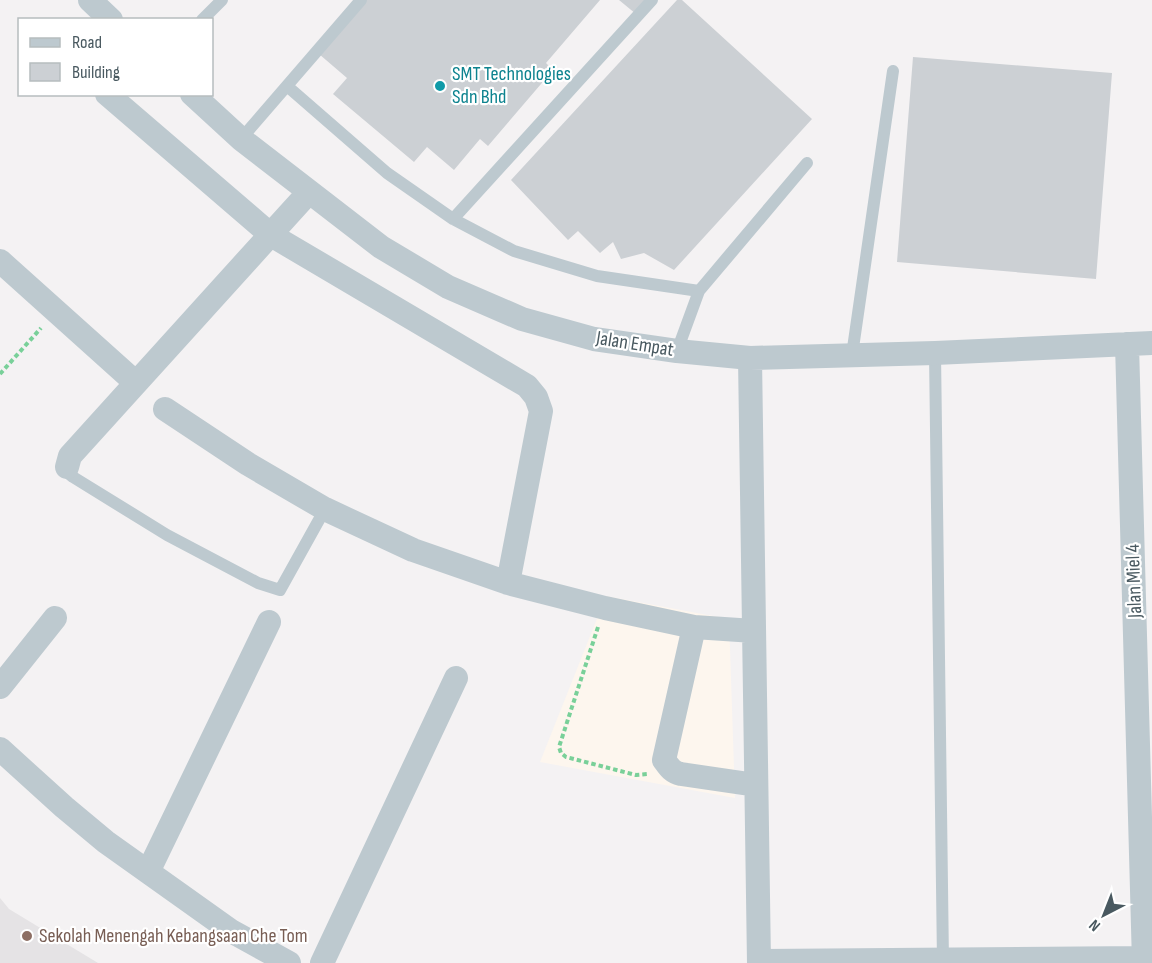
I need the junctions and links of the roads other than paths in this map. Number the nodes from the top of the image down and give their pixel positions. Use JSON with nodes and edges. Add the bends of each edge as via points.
{"nodes":[{"id":1,"x":90,"y":0,"type":"edge"},
{"id":2,"x":222,"y":0,"type":"edge"},
{"id":3,"x":361,"y":0,"type":"edge"},
{"id":4,"x":652,"y":0,"type":"edge"},
{"id":5,"x":109,"y":18,"type":"edge"},
{"id":6,"x":204,"y":18,"type":"edge"},
{"id":7,"x":893,"y":70,"type":"dead end"},
{"id":8,"x":287,"y":86,"type":"junction"},
{"id":9,"x":109,"y":96,"type":"edge"},
{"id":10,"x":194,"y":96,"type":"edge"},
{"id":11,"x":241,"y":139,"type":"junction"},
{"id":12,"x":807,"y":163,"type":"dead end"},
{"id":13,"x":309,"y":192,"type":"junction"},
{"id":14,"x":453,"y":219,"type":"junction"},
{"id":15,"x":271,"y":235,"type":"junction"},
{"id":16,"x":0,"y":261,"type":"edge"},
{"id":17,"x":699,"y":291,"type":"junction"},
{"id":18,"x":1152,"y":343,"type":"edge"},
{"id":19,"x":1127,"y":344,"type":"junction"},
{"id":20,"x":677,"y":351,"type":"junction"},
{"id":21,"x":935,"y":353,"type":"junction"},
{"id":22,"x":852,"y":355,"type":"junction"},
{"id":23,"x":750,"y":357,"type":"junction"},
{"id":24,"x":136,"y":383,"type":"junction"},
{"id":25,"x":165,"y":409,"type":"dead end"},
{"id":26,"x":67,"y":467,"type":"joint"},
{"id":27,"x":325,"y":509,"type":"junction"},
{"id":28,"x":508,"y":583,"type":"junction"},
{"id":29,"x":55,"y":618,"type":"dead end"},
{"id":30,"x":269,"y":622,"type":"dead end"},
{"id":31,"x":694,"y":627,"type":"junction"},
{"id":32,"x":754,"y":631,"type":"junction"},
{"id":33,"x":456,"y":678,"type":"dead end"},
{"id":34,"x":0,"y":687,"type":"edge"},
{"id":35,"x":0,"y":749,"type":"edge"},
{"id":36,"x":756,"y":785,"type":"junction"},
{"id":37,"x":148,"y":872,"type":"junction"},
{"id":38,"x":943,"y":961,"type":"edge"},
{"id":39,"x":1144,"y":961,"type":"edge"},
{"id":40,"x":759,"y":962,"type":"edge"},
{"id":41,"x":289,"y":963,"type":"edge"},
{"id":42,"x":322,"y":963,"type":"edge"}],
"edges":[{"from":1,"to":5,"type":"street"},
{"from":2,"to":6,"type":"lane"},
{"from":3,"to":8,"type":"lane"},
{"from":4,"to":14,"type":"lane"},
{"from":7,"to":22,"type":"lane"},
{"from":8,"to":11,"type":"lane"},
{"from":8,"to":14,"type":"lane","via":[[387,173]]},
{"from":9,"to":15,"type":"street"},
{"from":10,"to":11,"type":"street","name":"Jalan Empat"},
{"from":11,"to":13,"type":"street","name":"Jalan Empat"},
{"from":12,"to":17,"type":"lane"},
{"from":13,"to":15,"type":"street"},
{"from":13,"to":20,"type":"street","name":"Jalan Empat","via":[[381,247],[448,287],[522,319],[594,339]]},
{"from":14,"to":17,"type":"lane","via":[[514,251],[597,276]]},
{"from":15,"to":24,"type":"street"},
{"from":15,"to":28,"type":"street","via":[[527,386],[536,397],[541,411]]},
{"from":16,"to":24,"type":"street"},
{"from":17,"to":20,"type":"lane"},
{"from":18,"to":19,"type":"street","name":"Jalan Empat"},
{"from":19,"to":21,"type":"street","name":"Jalan Empat"},
{"from":19,"to":39,"type":"street","name":"Jalan Miel 4"},
{"from":20,"to":23,"type":"street","name":"Jalan Empat"},
{"from":21,"to":22,"type":"street","name":"Jalan Empat"},
{"from":21,"to":38,"type":"lane"},
{"from":22,"to":23,"type":"street","name":"Jalan Empat"},
{"from":23,"to":32,"type":"street"},
{"from":24,"to":26,"type":"street","via":[[70,456]]},
{"from":25,"to":27,"type":"street"},
{"from":26,"to":27,"type":"lane","via":[[73,477],[167,535],[258,583],[280,590]]},
{"from":27,"to":28,"type":"street","via":[[413,550]]},
{"from":28,"to":31,"type":"street"},
{"from":29,"to":34,"type":"street"},
{"from":30,"to":37,"type":"street"},
{"from":31,"to":32,"type":"street"},
{"from":31,"to":36,"type":"street","via":[[664,760],[681,774]]},
{"from":32,"to":36,"type":"street"},
{"from":33,"to":42,"type":"street"},
{"from":35,"to":37,"type":"street","via":[[106,842]]},
{"from":36,"to":40,"type":"street"},
{"from":37,"to":41,"type":"street","via":[[231,931]]},
{"from":38,"to":39,"type":"street"},
{"from":38,"to":40,"type":"street"}]}
